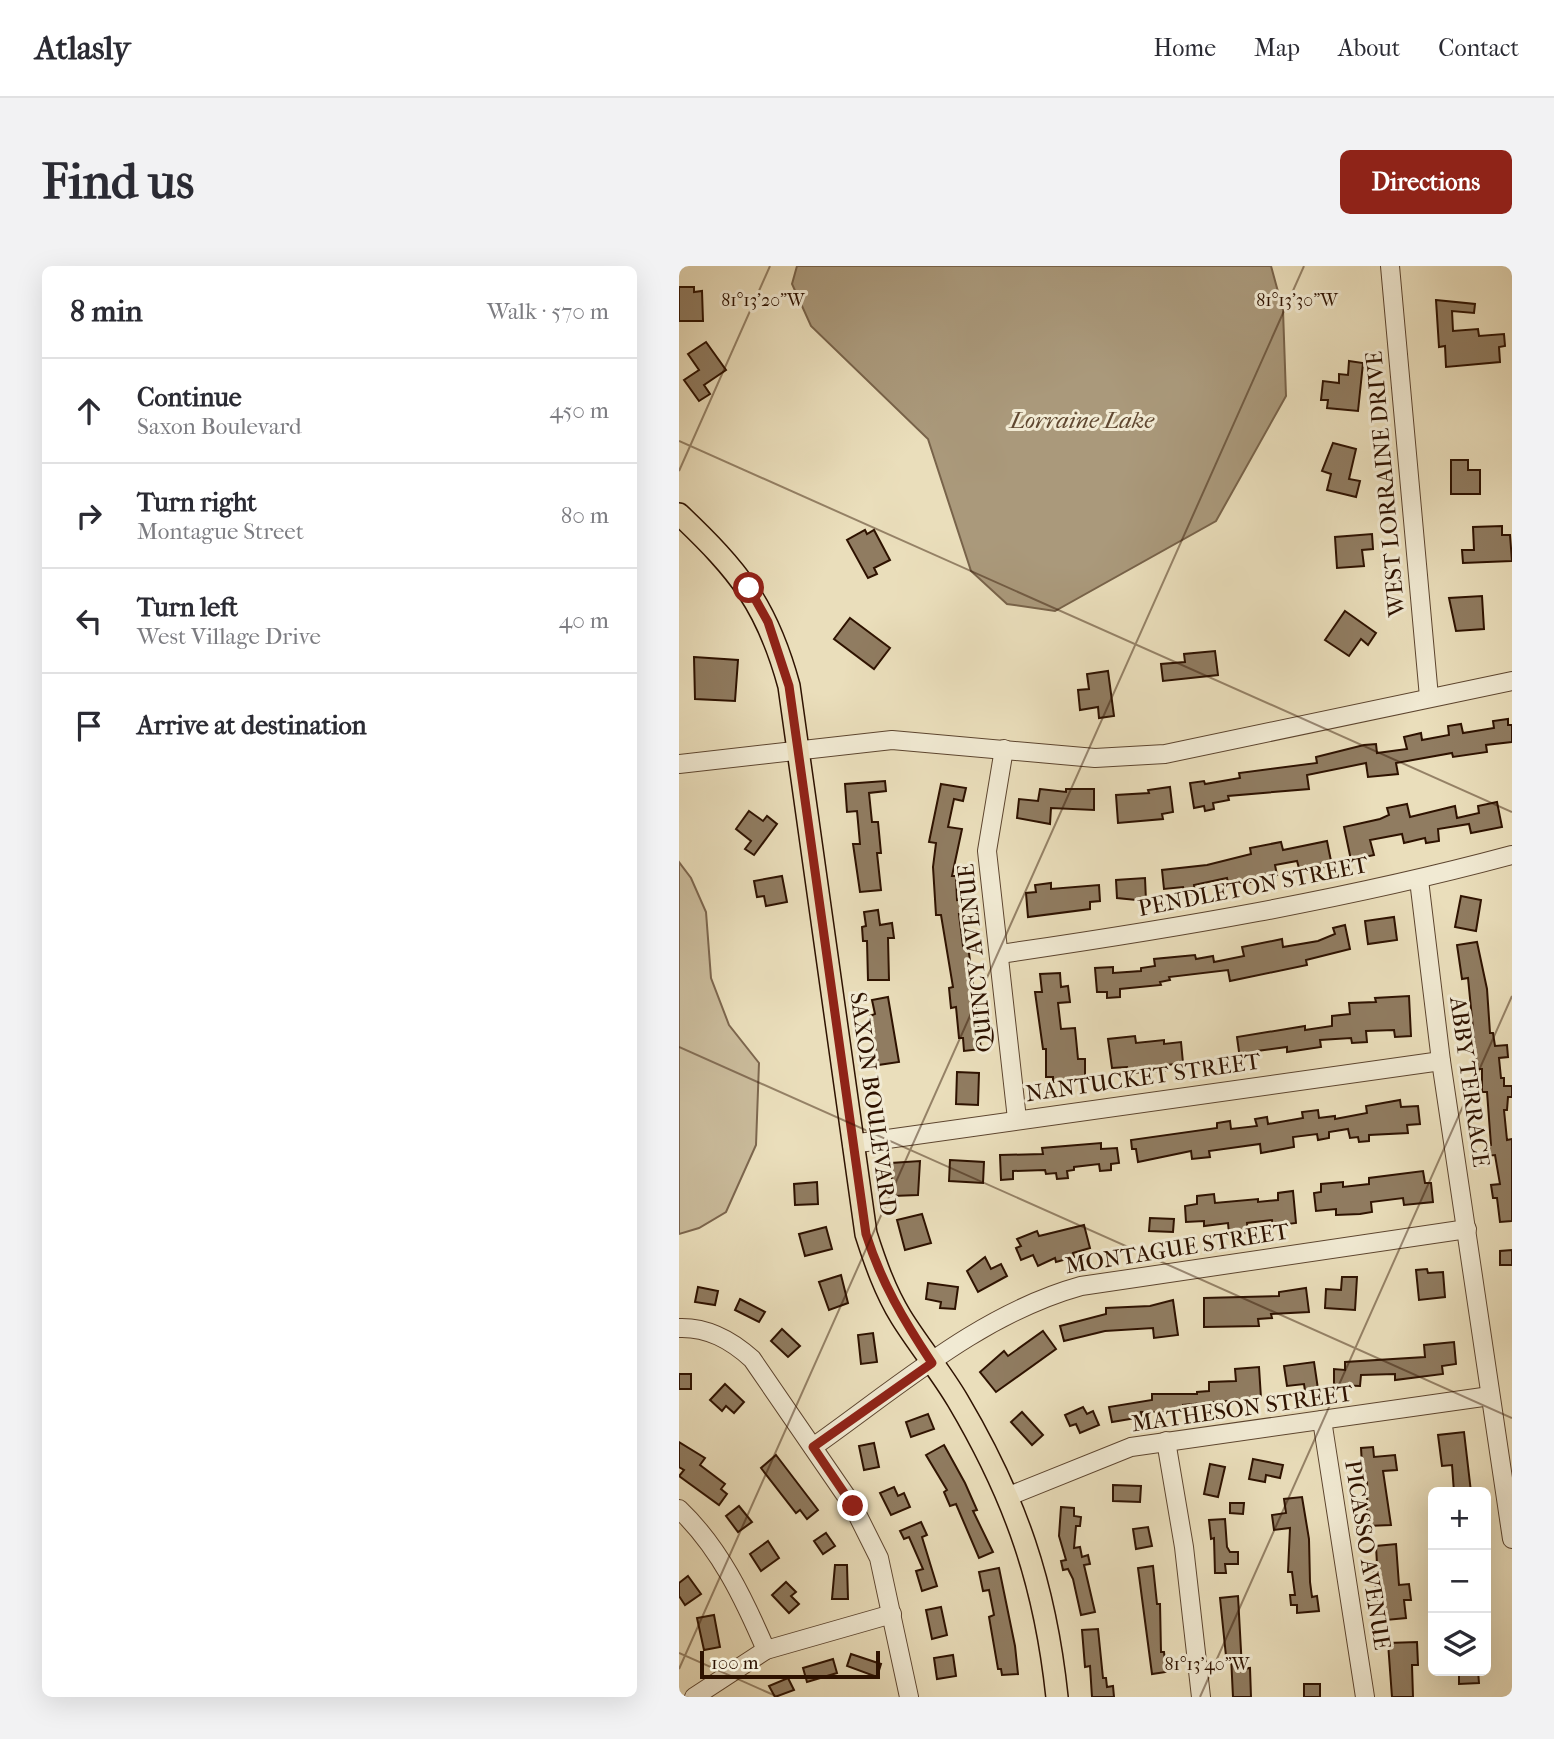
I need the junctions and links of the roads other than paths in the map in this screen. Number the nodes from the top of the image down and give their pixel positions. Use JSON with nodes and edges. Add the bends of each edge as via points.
{"nodes":[{"id":1,"x":1390,"y":266,"type":"edge"},
{"id":2,"x":679,"y":514,"type":"edge"},
{"id":3,"x":1512,"y":681,"type":"edge"},
{"id":4,"x":1429,"y":697,"type":"junction"},
{"id":5,"x":798,"y":750,"type":"junction"},
{"id":6,"x":1004,"y":750,"type":"junction"},
{"id":7,"x":679,"y":764,"type":"edge"},
{"id":8,"x":1512,"y":855,"type":"edge"},
{"id":9,"x":1419,"y":880,"type":"junction"},
{"id":10,"x":1000,"y":954,"type":"junction"},
{"id":11,"x":1441,"y":1061,"type":"junction"},
{"id":12,"x":1017,"y":1119,"type":"junction"},
{"id":13,"x":852,"y":1144,"type":"junction"},
{"id":14,"x":1467,"y":1229,"type":"junction"},
{"id":15,"x":679,"y":1328,"type":"edge"},
{"id":16,"x":932,"y":1363,"type":"junction"},
{"id":17,"x":1490,"y":1396,"type":"junction"},
{"id":18,"x":1322,"y":1420,"type":"junction"},
{"id":19,"x":1166,"y":1441,"type":"junction"},
{"id":20,"x":813,"y":1447,"type":"junction"},
{"id":21,"x":1009,"y":1496,"type":"junction"},
{"id":22,"x":679,"y":1509,"type":"edge"},
{"id":23,"x":1512,"y":1537,"type":"edge"},
{"id":24,"x":892,"y":1614,"type":"junction"},
{"id":25,"x":766,"y":1650,"type":"junction"},
{"id":26,"x":694,"y":1697,"type":"edge"},
{"id":27,"x":909,"y":1697,"type":"edge"},
{"id":28,"x":1058,"y":1697,"type":"edge"},
{"id":29,"x":1201,"y":1697,"type":"edge"},
{"id":30,"x":1365,"y":1697,"type":"edge"}],
"edges":[{"from":1,"to":4,"type":"street","name":"WEST LORRAINE DRIVE"},
{"from":2,"to":5,"type":"main road","name":"SAXON BOULEVARD","via":[[749,588],[768,622],[789,686]]},
{"from":3,"to":4,"type":"street"},
{"from":4,"to":6,"type":"street","via":[[1165,754],[1095,758]]},
{"from":5,"to":6,"type":"street","via":[[892,740]]},
{"from":5,"to":7,"type":"street"},
{"from":5,"to":13,"type":"main road","name":"SAXON BOULEVARD"},
{"from":6,"to":10,"type":"street","name":"QUINCY AVENUE","via":[[988,851]]},
{"from":8,"to":9,"type":"street","name":"PENDLETON STREET"},
{"from":9,"to":10,"type":"street","name":"PENDLETON STREET"},
{"from":9,"to":11,"type":"street","name":"ABBY TERRACE"},
{"from":10,"to":12,"type":"street","name":"QUINCY AVENUE"},
{"from":11,"to":12,"type":"street","name":"NANTUCKET STREET"},
{"from":11,"to":14,"type":"street","name":"ABBY TERRACE"},
{"from":12,"to":13,"type":"street","name":"NANTUCKET STREET"},
{"from":13,"to":16,"type":"main road","name":"SAXON BOULEVARD","via":[[866,1234],[877,1268],[900,1315]]},
{"from":14,"to":16,"type":"street","name":"MONTAGUE STREET","via":[[1081,1286],[1042,1296],[989,1323]]},
{"from":14,"to":17,"type":"street","name":"ABBY TERRACE"},
{"from":15,"to":20,"type":"street","via":[[714,1332],[752,1359]]},
{"from":16,"to":20,"type":"street","name":"MONTAGUE STREET"},
{"from":16,"to":21,"type":"main road","name":"SAXON BOULEVARD","via":[[957,1398]]},
{"from":17,"to":18,"type":"street","name":"MATHESON STREET"},
{"from":17,"to":23,"type":"street","name":"ABBY TERRACE"},
{"from":18,"to":19,"type":"street","name":"MATHESON STREET"},
{"from":18,"to":30,"type":"street","name":"PICASSO AVENUE"},
{"from":19,"to":21,"type":"street","name":"MATHESON STREET","via":[[1131,1447]]},
{"from":19,"to":29,"type":"street"},
{"from":20,"to":24,"type":"street","via":[[853,1506],[879,1558]]},
{"from":21,"to":28,"type":"main road","name":"SAXON BOULEVARD","via":[[1050,1632]]},
{"from":22,"to":25,"type":"street","via":[[716,1552],[745,1601]]},
{"from":24,"to":25,"type":"street"},
{"from":24,"to":27,"type":"street"},
{"from":25,"to":26,"type":"street"}]}
